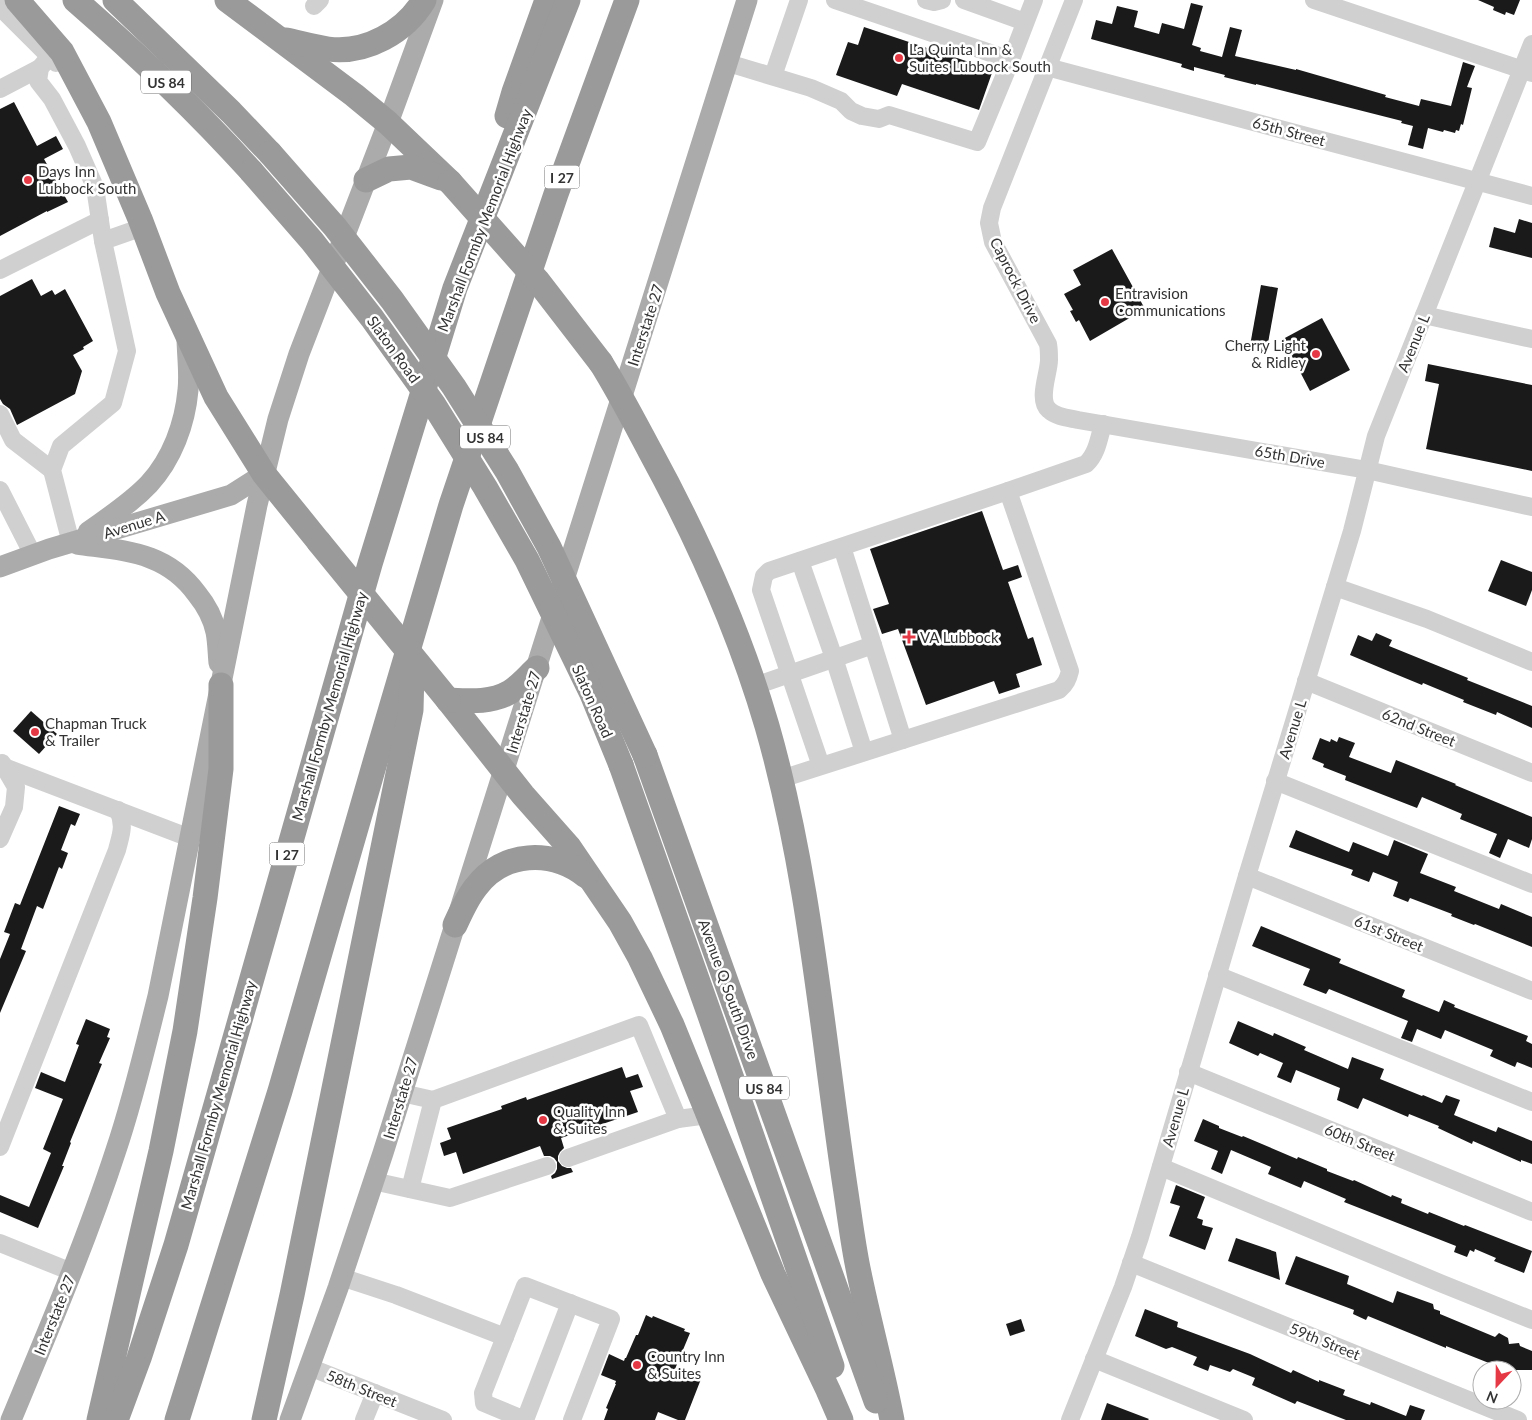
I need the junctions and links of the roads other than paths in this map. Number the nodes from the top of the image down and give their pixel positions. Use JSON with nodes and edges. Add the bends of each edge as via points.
{"nodes":[{"id":1,"x":17,"y":0,"type":"edge"},
{"id":2,"x":75,"y":0,"type":"edge"},
{"id":3,"x":115,"y":0,"type":"edge"},
{"id":4,"x":227,"y":0,"type":"edge"},
{"id":5,"x":424,"y":0,"type":"edge"},
{"id":6,"x":433,"y":0,"type":"edge"},
{"id":7,"x":547,"y":0,"type":"edge"},
{"id":8,"x":568,"y":0,"type":"edge"},
{"id":9,"x":627,"y":0,"type":"edge"},
{"id":10,"x":747,"y":0,"type":"edge"},
{"id":11,"x":799,"y":0,"type":"edge"},
{"id":12,"x":835,"y":0,"type":"edge"},
{"id":13,"x":926,"y":0,"type":"edge"},
{"id":14,"x":942,"y":0,"type":"edge"},
{"id":15,"x":964,"y":0,"type":"edge"},
{"id":16,"x":1034,"y":0,"type":"edge"},
{"id":17,"x":1074,"y":0,"type":"edge"},
{"id":18,"x":1314,"y":0,"type":"edge"},
{"id":19,"x":0,"y":7,"type":"edge"},
{"id":20,"x":1026,"y":22,"type":"junction"},
{"id":21,"x":279,"y":38,"type":"junction"},
{"id":22,"x":1532,"y":44,"type":"edge"},
{"id":23,"x":1011,"y":60,"type":"junction"},
{"id":24,"x":45,"y":62,"type":"junction"},
{"id":25,"x":728,"y":62,"type":"junction"},
{"id":26,"x":1047,"y":67,"type":"junction"},
{"id":27,"x":1527,"y":72,"type":"edge"},
{"id":28,"x":772,"y":76,"type":"junction"},
{"id":29,"x":0,"y":89,"type":"edge"},
{"id":30,"x":83,"y":92,"type":"junction"},
{"id":31,"x":388,"y":123,"type":"junction"},
{"id":32,"x":366,"y":180,"type":"junction"},
{"id":33,"x":1478,"y":181,"type":"junction"},
{"id":34,"x":450,"y":182,"type":"junction"},
{"id":35,"x":1532,"y":196,"type":"edge"},
{"id":36,"x":100,"y":220,"type":"junction"},
{"id":37,"x":143,"y":227,"type":"junction"},
{"id":38,"x":103,"y":241,"type":"junction"},
{"id":39,"x":0,"y":270,"type":"edge"},
{"id":40,"x":455,"y":288,"type":"junction"},
{"id":41,"x":1424,"y":316,"type":"junction"},
{"id":42,"x":187,"y":336,"type":"junction"},
{"id":43,"x":1532,"y":339,"type":"edge"},
{"id":44,"x":622,"y":398,"type":"junction"},
{"id":45,"x":1048,"y":410,"type":"joint"},
{"id":46,"x":0,"y":414,"type":"edge"},
{"id":47,"x":1103,"y":424,"type":"junction"},
{"id":48,"x":52,"y":470,"type":"junction"},
{"id":49,"x":1367,"y":470,"type":"junction"},
{"id":50,"x":264,"y":474,"type":"junction"},
{"id":51,"x":0,"y":490,"type":"edge"},
{"id":52,"x":1008,"y":491,"type":"junction"},
{"id":53,"x":1532,"y":507,"type":"edge"},
{"id":54,"x":71,"y":543,"type":"junction"},
{"id":55,"x":842,"y":548,"type":"junction"},
{"id":56,"x":33,"y":555,"type":"junction"},
{"id":57,"x":800,"y":561,"type":"junction"},
{"id":58,"x":0,"y":567,"type":"edge"},
{"id":59,"x":1335,"y":586,"type":"junction"},
{"id":60,"x":412,"y":636,"type":"junction"},
{"id":61,"x":873,"y":645,"type":"junction"},
{"id":62,"x":834,"y":658,"type":"junction"},
{"id":63,"x":1532,"y":662,"type":"edge"},
{"id":64,"x":537,"y":668,"type":"junction"},
{"id":65,"x":790,"y":674,"type":"junction"},
{"id":66,"x":1306,"y":681,"type":"junction"},
{"id":67,"x":221,"y":685,"type":"junction"},
{"id":68,"x":755,"y":686,"type":"junction"},
{"id":69,"x":448,"y":700,"type":"junction"},
{"id":70,"x":903,"y":740,"type":"junction"},
{"id":71,"x":864,"y":752,"type":"junction"},
{"id":72,"x":645,"y":755,"type":"joint"},
{"id":73,"x":2,"y":763,"type":"edge"},
{"id":74,"x":621,"y":765,"type":"joint"},
{"id":75,"x":821,"y":766,"type":"junction"},
{"id":76,"x":504,"y":771,"type":"junction"},
{"id":77,"x":1532,"y":772,"type":"edge"},
{"id":78,"x":781,"y":779,"type":"junction"},
{"id":79,"x":1276,"y":781,"type":"junction"},
{"id":80,"x":118,"y":810,"type":"junction"},
{"id":81,"x":190,"y":838,"type":"junction"},
{"id":82,"x":0,"y":839,"type":"edge"},
{"id":83,"x":1247,"y":876,"type":"junction"},
{"id":84,"x":592,"y":880,"type":"junction"},
{"id":85,"x":1532,"y":884,"type":"edge"},
{"id":86,"x":455,"y":924,"type":"junction"},
{"id":87,"x":1217,"y":975,"type":"junction"},
{"id":88,"x":1532,"y":991,"type":"edge"},
{"id":89,"x":665,"y":1010,"type":"junction"},
{"id":90,"x":639,"y":1025,"type":"junction"},
{"id":91,"x":1188,"y":1072,"type":"junction"},
{"id":92,"x":402,"y":1093,"type":"junction"},
{"id":93,"x":433,"y":1100,"type":"junction"},
{"id":94,"x":1532,"y":1102,"type":"edge"},
{"id":95,"x":708,"y":1115,"type":"junction"},
{"id":96,"x":678,"y":1118,"type":"junction"},
{"id":97,"x":0,"y":1147,"type":"edge"},
{"id":98,"x":568,"y":1158,"type":"dead end"},
{"id":99,"x":547,"y":1166,"type":"dead end"},
{"id":100,"x":1160,"y":1167,"type":"junction"},
{"id":101,"x":374,"y":1181,"type":"junction"},
{"id":102,"x":410,"y":1189,"type":"junction"},
{"id":103,"x":1532,"y":1212,"type":"edge"},
{"id":104,"x":0,"y":1242,"type":"edge"},
{"id":105,"x":1132,"y":1263,"type":"junction"},
{"id":106,"x":72,"y":1272,"type":"junction"},
{"id":107,"x":341,"y":1277,"type":"junction"},
{"id":108,"x":570,"y":1303,"type":"junction"},
{"id":109,"x":1532,"y":1320,"type":"edge"},
{"id":110,"x":505,"y":1337,"type":"junction"},
{"id":111,"x":1094,"y":1359,"type":"junction"},
{"id":112,"x":309,"y":1366,"type":"junction"},
{"id":113,"x":375,"y":1393,"type":"junction"},
{"id":114,"x":11,"y":1420,"type":"edge"},
{"id":115,"x":98,"y":1420,"type":"edge"},
{"id":116,"x":116,"y":1420,"type":"edge"},
{"id":117,"x":177,"y":1420,"type":"edge"},
{"id":118,"x":264,"y":1420,"type":"edge"},
{"id":119,"x":290,"y":1420,"type":"edge"},
{"id":120,"x":364,"y":1420,"type":"edge"},
{"id":121,"x":443,"y":1420,"type":"edge"},
{"id":122,"x":525,"y":1420,"type":"edge"},
{"id":123,"x":572,"y":1420,"type":"edge"},
{"id":124,"x":841,"y":1420,"type":"edge"},
{"id":125,"x":850,"y":1420,"type":"edge"},
{"id":126,"x":884,"y":1420,"type":"edge"},
{"id":127,"x":892,"y":1420,"type":"edge"},
{"id":128,"x":1070,"y":1420,"type":"edge"},
{"id":129,"x":1244,"y":1420,"type":"edge"},
{"id":130,"x":1518,"y":1420,"type":"edge"}],
"edges":[{"from":1,"to":30,"type":"highway","via":[[62,52]]},
{"from":2,"to":74,"type":"highway","name":"Slaton Road","number":"US 84","bridge":true,"via":[[209,124],[312,241],[372,318],[434,405],[527,560],[592,694]]},
{"from":3,"to":72,"type":"highway","name":"Slaton Road","number":"US 84","bridge":true,"via":[[270,153],[392,300],[460,396],[550,547]]},
{"from":4,"to":21,"type":"highway"},
{"from":5,"to":21,"type":"highway","via":[[407,23],[372,44],[330,50]]},
{"from":6,"to":31,"type":"main road","name":"Interstate 27"},
{"from":7,"to":40,"type":"highway","via":[[514,92]]},
{"from":8,"to":40,"type":"highway","name":"Marshall Formby Memorial Highway","number":"I 27"},
{"from":9,"to":60,"type":"highway","number":"I 27","via":[[504,347],[451,505]]},
{"from":10,"to":25,"type":"main road","name":"Interstate 27"},
{"from":11,"to":28,"type":"street"},
{"from":12,"to":23,"type":"street"},
{"from":13,"to":14,"type":"street"},
{"from":15,"to":20,"type":"street"},
{"from":16,"to":20,"type":"street"},
{"from":17,"to":26,"type":"street","name":"Caprock Drive"},
{"from":18,"to":27,"type":"street"},
{"from":19,"to":24,"type":"street"},
{"from":20,"to":23,"type":"street"},
{"from":21,"to":31,"type":"highway"},
{"from":22,"to":27,"type":"street","name":"Avenue L"},
{"from":23,"to":28,"type":"street","via":[[977,142],[889,115],[879,119],[862,116],[851,112],[840,101],[811,88]]},
{"from":24,"to":29,"type":"street"},
{"from":24,"to":30,"type":"street"},
{"from":24,"to":36,"type":"street","via":[[38,81],[52,99],[77,146],[95,187]]},
{"from":25,"to":28,"type":"street"},
{"from":25,"to":44,"type":"main road","name":"Interstate 27"},
{"from":26,"to":33,"type":"street","name":"65th Street"},
{"from":26,"to":45,"type":"street","name":"Caprock Drive","via":[[989,223],[993,242],[1048,344],[1044,402]]},
{"from":27,"to":33,"type":"street","name":"Avenue L"},
{"from":30,"to":37,"type":"highway"},
{"from":31,"to":32,"type":"main road","name":"Interstate 27"},
{"from":31,"to":34,"type":"highway"},
{"from":32,"to":34,"type":"highway","via":[[389,169],[411,168]]},
{"from":32,"to":50,"type":"main road","name":"Interstate 27","via":[[299,354]]},
{"from":33,"to":35,"type":"street","name":"65th Street"},
{"from":33,"to":41,"type":"street","name":"Avenue L"},
{"from":34,"to":44,"type":"highway","bridge":true,"via":[[537,280],[601,363]]},
{"from":36,"to":38,"type":"street"},
{"from":36,"to":39,"type":"street"},
{"from":37,"to":38,"type":"street"},
{"from":37,"to":42,"type":"highway"},
{"from":38,"to":48,"type":"street","via":[[127,351],[113,403],[60,446]]},
{"from":40,"to":116,"type":"highway","name":"Marshall Formby Memorial Highway","number":"I 27","via":[[350,634],[176,1245]]},
{"from":41,"to":43,"type":"street"},
{"from":41,"to":49,"type":"street","name":"Avenue L","via":[[1376,436]]},
{"from":42,"to":50,"type":"highway","via":[[216,398]]},
{"from":42,"to":54,"type":"main road","via":[[189,389],[180,431],[170,454],[149,484]]},
{"from":44,"to":64,"type":"main road","name":"Interstate 27"},
{"from":44,"to":68,"type":"highway","via":[[681,507],[718,586]]},
{"from":45,"to":47,"type":"street","name":"65th Drive","via":[[1059,416]]},
{"from":46,"to":48,"type":"street","via":[[13,440]]},
{"from":47,"to":49,"type":"street","name":"65th Drive"},
{"from":47,"to":52,"type":"street","via":[[1095,452],[1086,464]]},
{"from":48,"to":54,"type":"street"},
{"from":49,"to":53,"type":"street","name":"65th Drive"},
{"from":49,"to":59,"type":"street","name":"Avenue L"},
{"from":50,"to":54,"type":"main road","name":"Avenue A","via":[[231,495]]},
{"from":50,"to":67,"type":"main road","name":"Interstate 27"},
{"from":50,"to":69,"type":"highway","bridge":true},
{"from":51,"to":56,"type":"street"},
{"from":52,"to":55,"type":"street"},
{"from":52,"to":70,"type":"street","via":[[1070,670],[1068,678],[1059,690]]},
{"from":54,"to":56,"type":"main road","name":"Avenue A"},
{"from":54,"to":67,"type":"main road","via":[[147,556],[180,575],[206,606],[216,631]]},
{"from":55,"to":57,"type":"street"},
{"from":55,"to":61,"type":"street"},
{"from":56,"to":58,"type":"main road","name":"Avenue A"},
{"from":57,"to":62,"type":"street"},
{"from":57,"to":65,"type":"street","via":[[769,571],[764,576],[761,590]]},
{"from":59,"to":63,"type":"street"},
{"from":59,"to":66,"type":"street","name":"Avenue L"},
{"from":60,"to":117,"type":"highway","number":"I 27","via":[[280,1091]]},
{"from":60,"to":118,"type":"highway","via":[[410,710]]},
{"from":61,"to":62,"type":"street"},
{"from":61,"to":70,"type":"street"},
{"from":62,"to":65,"type":"street"},
{"from":62,"to":71,"type":"street"},
{"from":64,"to":69,"type":"highway","via":[[512,691],[495,699]]},
{"from":64,"to":76,"type":"main road","name":"Interstate 27"},
{"from":65,"to":68,"type":"street"},
{"from":65,"to":75,"type":"street"},
{"from":66,"to":77,"type":"street","name":"62nd Street"},
{"from":66,"to":79,"type":"street","name":"Avenue L"},
{"from":67,"to":81,"type":"main road","name":"Interstate 27"},
{"from":67,"to":115,"type":"highway","via":[[221,769],[185,1031]]},
{"from":68,"to":78,"type":"highway"},
{"from":69,"to":76,"type":"highway"},
{"from":70,"to":71,"type":"street"},
{"from":71,"to":75,"type":"street"},
{"from":72,"to":126,"type":"highway","name":"Avenue Q South Drive","number":"US 84"},
{"from":73,"to":80,"type":"street"},
{"from":73,"to":82,"type":"street","via":[[16,787],[14,806]]},
{"from":74,"to":125,"type":"highway","name":"Avenue Q South Drive","number":"US 84"},
{"from":75,"to":78,"type":"street"},
{"from":76,"to":84,"type":"highway","via":[[569,847]]},
{"from":76,"to":86,"type":"main road","name":"Interstate 27"},
{"from":78,"to":127,"type":"highway","via":[[799,862],[857,1263]]},
{"from":79,"to":83,"type":"street","name":"Avenue L"},
{"from":79,"to":85,"type":"street"},
{"from":80,"to":81,"type":"street"},
{"from":80,"to":97,"type":"street","via":[[122,829],[116,850]]},
{"from":81,"to":106,"type":"main road","name":"Interstate 27","via":[[139,1073],[116,1150]]},
{"from":83,"to":87,"type":"street","name":"Avenue L"},
{"from":83,"to":88,"type":"street","name":"61st Street"},
{"from":84,"to":86,"type":"highway","via":[[578,869],[554,859],[514,860],[486,876]]},
{"from":84,"to":89,"type":"highway","via":[[620,922]]},
{"from":86,"to":92,"type":"main road","name":"Interstate 27"},
{"from":87,"to":91,"type":"street","name":"Avenue L"},
{"from":87,"to":94,"type":"street"},
{"from":89,"to":90,"type":"street"},
{"from":89,"to":95,"type":"highway"},
{"from":90,"to":93,"type":"street"},
{"from":90,"to":96,"type":"street"},
{"from":91,"to":100,"type":"street","name":"Avenue L"},
{"from":91,"to":103,"type":"street","name":"60th Street"},
{"from":92,"to":93,"type":"street"},
{"from":92,"to":101,"type":"main road","name":"Interstate 27"},
{"from":93,"to":102,"type":"street"},
{"from":95,"to":96,"type":"street"},
{"from":95,"to":124,"type":"highway","via":[[773,1274]]},
{"from":96,"to":98,"type":"street"},
{"from":99,"to":102,"type":"street","via":[[450,1198]]},
{"from":100,"to":105,"type":"street","name":"Avenue L"},
{"from":100,"to":109,"type":"street"},
{"from":101,"to":102,"type":"street"},
{"from":101,"to":107,"type":"main road","name":"Interstate 27"},
{"from":104,"to":106,"type":"street"},
{"from":105,"to":111,"type":"street","name":"Avenue L"},
{"from":105,"to":130,"type":"street","name":"59th Street"},
{"from":106,"to":114,"type":"main road","name":"Interstate 27"},
{"from":107,"to":110,"type":"street"},
{"from":107,"to":112,"type":"main road","name":"Interstate 27"},
{"from":108,"to":110,"type":"street","via":[[525,1286]]},
{"from":108,"to":122,"type":"street"},
{"from":108,"to":123,"type":"street","via":[[611,1319]]},
{"from":110,"to":122,"type":"street","via":[[483,1393],[484,1403]]},
{"from":111,"to":128,"type":"street","name":"Avenue L"},
{"from":111,"to":129,"type":"street"},
{"from":112,"to":113,"type":"street","name":"58th Street"},
{"from":112,"to":119,"type":"main road","name":"Interstate 27"},
{"from":113,"to":120,"type":"street"},
{"from":113,"to":121,"type":"street","name":"58th Street"}]}
